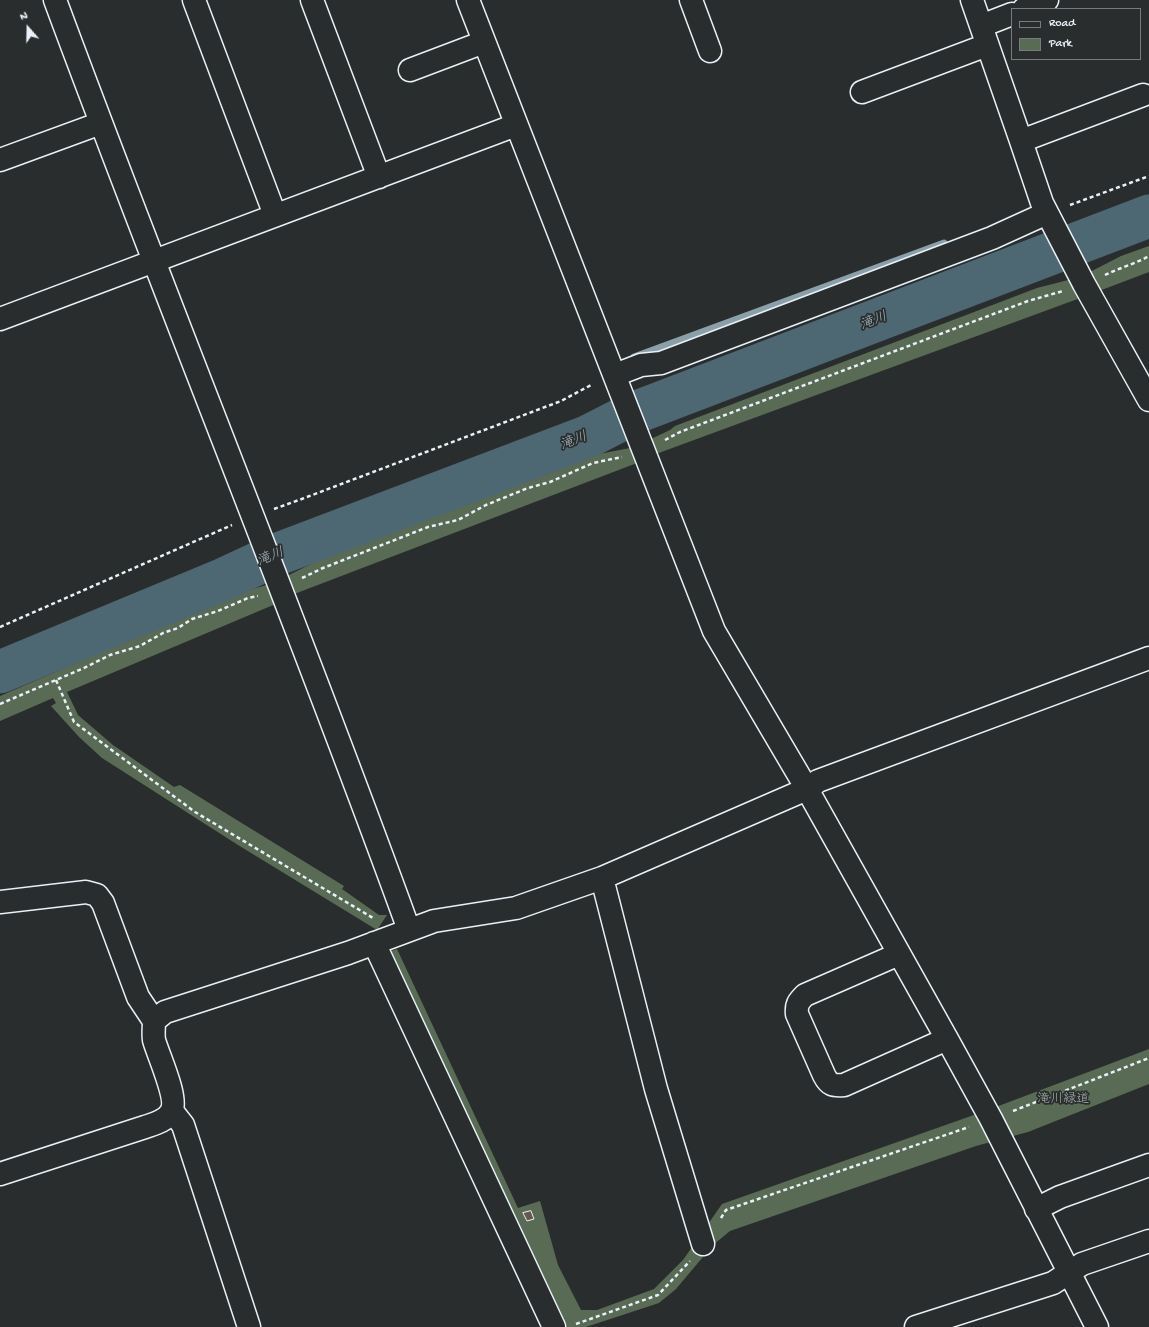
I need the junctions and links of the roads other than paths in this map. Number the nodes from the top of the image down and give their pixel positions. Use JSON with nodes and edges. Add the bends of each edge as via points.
{"nodes":[{"id":1,"x":55,"y":0,"type":"edge"},
{"id":2,"x":194,"y":0,"type":"edge"},
{"id":3,"x":312,"y":0,"type":"edge"},
{"id":4,"x":468,"y":0,"type":"edge"},
{"id":5,"x":691,"y":0,"type":"edge"},
{"id":6,"x":972,"y":0,"type":"edge"},
{"id":7,"x":1047,"y":0,"type":"edge"},
{"id":8,"x":1027,"y":8,"type":"edge"},
{"id":9,"x":1011,"y":15,"type":"edge"},
{"id":10,"x":984,"y":35,"type":"junction"},
{"id":11,"x":484,"y":42,"type":"junction"},
{"id":12,"x":710,"y":51,"type":"dead end"},
{"id":13,"x":410,"y":70,"type":"dead end"},
{"id":14,"x":862,"y":92,"type":"dead end"},
{"id":15,"x":1142,"y":95,"type":"dead end"},
{"id":16,"x":101,"y":123,"type":"junction"},
{"id":17,"x":516,"y":125,"type":"junction"},
{"id":18,"x":1021,"y":141,"type":"junction"},
{"id":19,"x":0,"y":160,"type":"edge"},
{"id":20,"x":379,"y":177,"type":"junction"},
{"id":21,"x":275,"y":216,"type":"junction"},
{"id":22,"x":1049,"y":217,"type":"junction"},
{"id":23,"x":155,"y":260,"type":"junction"},
{"id":24,"x":0,"y":319,"type":"edge"},
{"id":25,"x":616,"y":380,"type":"junction"},
{"id":26,"x":1149,"y":400,"type":"edge"},
{"id":27,"x":1149,"y":658,"type":"edge"},
{"id":28,"x":807,"y":789,"type":"junction"},
{"id":29,"x":602,"y":878,"type":"junction"},
{"id":30,"x":0,"y":902,"type":"edge"},
{"id":31,"x":409,"y":930,"type":"junction"},
{"id":32,"x":374,"y":943,"type":"junction"},
{"id":33,"x":899,"y":954,"type":"junction"},
{"id":34,"x":154,"y":1021,"type":"junction"},
{"id":35,"x":947,"y":1039,"type":"junction"},
{"id":36,"x":172,"y":1111,"type":"junction"},
{"id":37,"x":1149,"y":1165,"type":"edge"},
{"id":38,"x":0,"y":1174,"type":"edge"},
{"id":39,"x":1036,"y":1210,"type":"junction"},
{"id":40,"x":1149,"y":1241,"type":"edge"},
{"id":41,"x":702,"y":1244,"type":"road end"},
{"id":42,"x":1069,"y":1272,"type":"junction"},
{"id":43,"x":564,"y":1326,"type":"edge"},
{"id":44,"x":249,"y":1327,"type":"edge"},
{"id":45,"x":916,"y":1327,"type":"edge"},
{"id":46,"x":1097,"y":1327,"type":"edge"}],
"edges":[{"from":1,"to":16,"type":"street"},
{"from":2,"to":21,"type":"street"},
{"from":3,"to":20,"type":"street"},
{"from":4,"to":11,"type":"street"},
{"from":5,"to":12,"type":"street"},
{"from":6,"to":10,"type":"street"},
{"from":7,"to":8,"type":"street"},
{"from":9,"to":10,"type":"street"},
{"from":10,"to":14,"type":"street"},
{"from":10,"to":18,"type":"street"},
{"from":11,"to":13,"type":"street"},
{"from":11,"to":17,"type":"street"},
{"from":15,"to":18,"type":"street"},
{"from":16,"to":19,"type":"street"},
{"from":16,"to":23,"type":"street"},
{"from":17,"to":20,"type":"street"},
{"from":17,"to":25,"type":"street"},
{"from":18,"to":22,"type":"street","via":[[1038,194]]},
{"from":20,"to":21,"type":"street"},
{"from":21,"to":23,"type":"street"},
{"from":22,"to":25,"type":"street","via":[[661,363],[641,365]]},
{"from":22,"to":26,"type":"street","via":[[1072,283]]},
{"from":23,"to":24,"type":"street"},
{"from":23,"to":31,"type":"street"},
{"from":25,"to":28,"type":"street","via":[[634,448],[714,631]]},
{"from":27,"to":28,"type":"street","via":[[818,781]]},
{"from":28,"to":29,"type":"street"},
{"from":28,"to":33,"type":"street"},
{"from":29,"to":31,"type":"street","via":[[516,908],[434,921]]},
{"from":29,"to":41,"type":"street","via":[[656,1089]]},
{"from":30,"to":34,"type":"street","via":[[86,892],[97,895],[103,903],[138,998]]},
{"from":31,"to":32,"type":"street"},
{"from":32,"to":34,"type":"street","via":[[165,1012]]},
{"from":32,"to":43,"type":"street"},
{"from":33,"to":35,"type":"street"},
{"from":33,"to":35,"type":"street","via":[[805,995],[799,1000],[796,1006],[797,1014],[824,1075],[829,1083],[835,1086],[844,1085]]},
{"from":34,"to":36,"type":"street","via":[[154,1038],[171,1092]]},
{"from":35,"to":39,"type":"street","via":[[991,1119]]},
{"from":36,"to":38,"type":"street","via":[[159,1122]]},
{"from":36,"to":44,"type":"street","via":[[182,1125]]},
{"from":37,"to":39,"type":"street","via":[[1060,1197]]},
{"from":39,"to":42,"type":"street"},
{"from":40,"to":42,"type":"street","via":[[1082,1264]]},
{"from":42,"to":45,"type":"street","via":[[1054,1283]]},
{"from":42,"to":46,"type":"street"}]}
